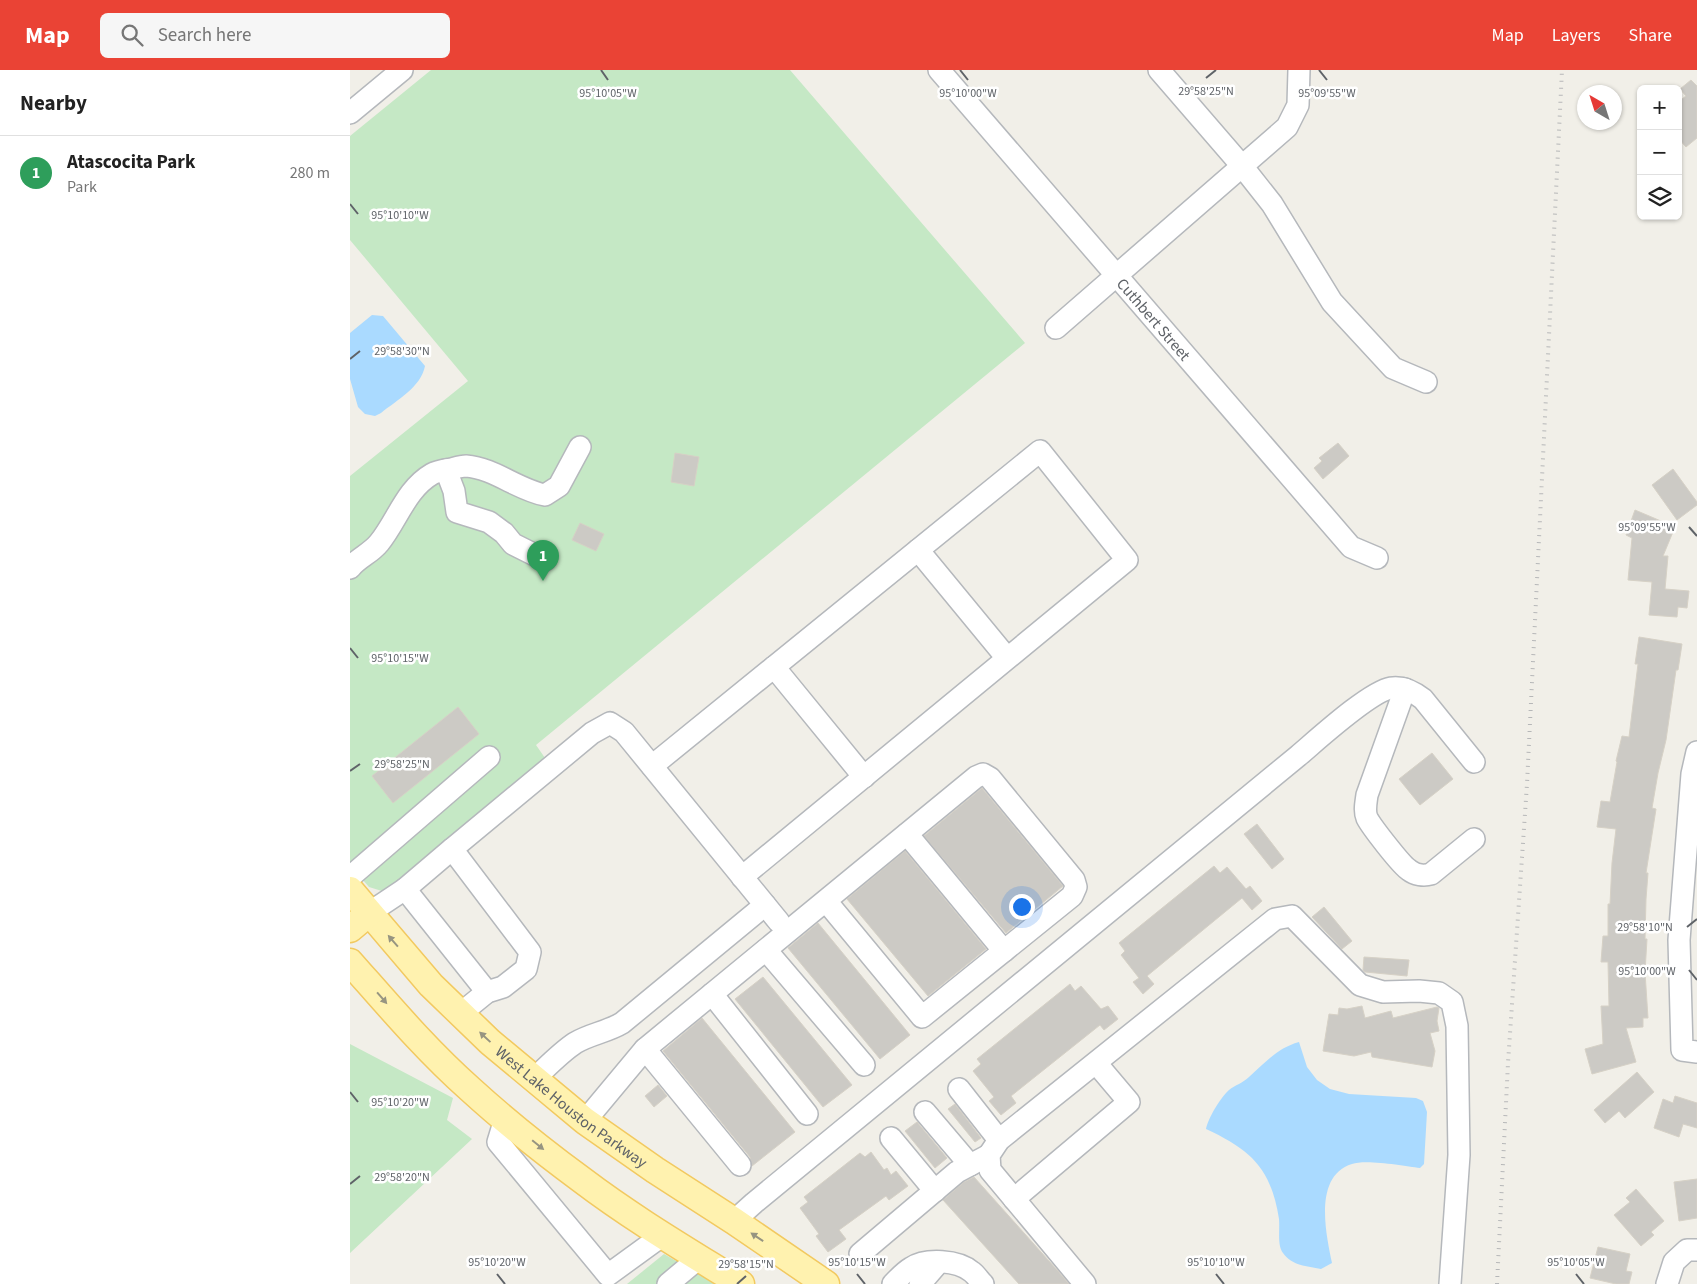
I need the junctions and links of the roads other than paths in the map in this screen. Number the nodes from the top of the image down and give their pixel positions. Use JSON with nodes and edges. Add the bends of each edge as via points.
{"nodes":[{"id":1,"x":402,"y":70,"type":"edge"},
{"id":2,"x":938,"y":70,"type":"edge"},
{"id":3,"x":1159,"y":70,"type":"edge"},
{"id":4,"x":1299,"y":70,"type":"edge"},
{"id":5,"x":350,"y":113,"type":"edge"},
{"id":6,"x":1242,"y":166,"type":"junction"},
{"id":7,"x":1116,"y":276,"type":"junction"},
{"id":8,"x":1056,"y":328,"type":"dead end"},
{"id":9,"x":1426,"y":382,"type":"dead end"},
{"id":10,"x":580,"y":447,"type":"dead end"},
{"id":11,"x":446,"y":470,"type":"junction"},
{"id":12,"x":918,"y":550,"type":"junction"},
{"id":13,"x":1377,"y":558,"type":"dead end"},
{"id":14,"x":545,"y":560,"type":"dead end"},
{"id":15,"x":350,"y":568,"type":"edge"},
{"id":16,"x":1007,"y":658,"type":"junction"},
{"id":17,"x":774,"y":667,"type":"junction"},
{"id":18,"x":1405,"y":689,"type":"junction"},
{"id":19,"x":1697,"y":752,"type":"edge"},
{"id":20,"x":490,"y":757,"type":"dead end"},
{"id":21,"x":1474,"y":762,"type":"dead end"},
{"id":22,"x":652,"y":766,"type":"junction"},
{"id":23,"x":864,"y":777,"type":"junction"},
{"id":24,"x":906,"y":834,"type":"junction"},
{"id":25,"x":1474,"y":839,"type":"dead end"},
{"id":26,"x":452,"y":849,"type":"junction"},
{"id":27,"x":350,"y":876,"type":"edge"},
{"id":28,"x":742,"y":877,"type":"junction"},
{"id":29,"x":405,"y":889,"type":"junction"},
{"id":30,"x":350,"y":890,"type":"edge"},
{"id":31,"x":826,"y":901,"type":"junction"},
{"id":32,"x":765,"y":905,"type":"junction"},
{"id":33,"x":359,"y":921,"type":"edge"},
{"id":34,"x":779,"y":922,"type":"dead end"},
{"id":35,"x":766,"y":950,"type":"junction"},
{"id":36,"x":1004,"y":951,"type":"junction"},
{"id":37,"x":350,"y":962,"type":"edge"},
{"id":38,"x":487,"y":992,"type":"junction"},
{"id":39,"x":712,"y":994,"type":"junction"},
{"id":40,"x":460,"y":1014,"type":"junction"},
{"id":41,"x":645,"y":1049,"type":"junction"},
{"id":42,"x":1690,"y":1051,"type":"edge"},
{"id":43,"x":1096,"y":1062,"type":"junction"},
{"id":44,"x":864,"y":1065,"type":"dead end"},
{"id":45,"x":534,"y":1079,"type":"junction"},
{"id":46,"x":959,"y":1089,"type":"dead end"},
{"id":47,"x":925,"y":1112,"type":"dead end"},
{"id":48,"x":807,"y":1114,"type":"dead end"},
{"id":49,"x":505,"y":1118,"type":"junction"},
{"id":50,"x":584,"y":1121,"type":"junction"},
{"id":51,"x":890,"y":1138,"type":"dead end"},
{"id":52,"x":994,"y":1147,"type":"junction"},
{"id":53,"x":740,"y":1164,"type":"dead end"},
{"id":54,"x":970,"y":1165,"type":"junction"},
{"id":55,"x":935,"y":1191,"type":"junction"},
{"id":56,"x":1014,"y":1199,"type":"junction"},
{"id":57,"x":734,"y":1221,"type":"junction"},
{"id":58,"x":663,"y":1235,"type":"junction"},
{"id":59,"x":1692,"y":1250,"type":"edge"},
{"id":60,"x":860,"y":1254,"type":"dead end"},
{"id":61,"x":699,"y":1258,"type":"junction"},
{"id":62,"x":939,"y":1262,"type":"junction"},
{"id":63,"x":603,"y":1279,"type":"edge"},
{"id":64,"x":668,"y":1284,"type":"edge"},
{"id":65,"x":742,"y":1284,"type":"edge"},
{"id":66,"x":826,"y":1284,"type":"edge"},
{"id":67,"x":894,"y":1284,"type":"edge"},
{"id":68,"x":920,"y":1284,"type":"edge"},
{"id":69,"x":983,"y":1284,"type":"edge"},
{"id":70,"x":1085,"y":1284,"type":"edge"},
{"id":71,"x":1450,"y":1284,"type":"edge"},
{"id":72,"x":1667,"y":1284,"type":"edge"}],
"edges":[{"from":1,"to":5,"type":"street"},
{"from":2,"to":7,"type":"street","name":"Cuthbert Street"},
{"from":3,"to":6,"type":"street"},
{"from":4,"to":6,"type":"street","via":[[1298,105],[1287,127]]},
{"from":6,"to":7,"type":"street"},
{"from":6,"to":9,"type":"street","via":[[1272,204],[1332,302],[1393,368]]},
{"from":7,"to":8,"type":"street"},
{"from":7,"to":13,"type":"street","name":"Cuthbert Street","via":[[1351,547]]},
{"from":10,"to":11,"type":"street","via":[[559,486],[545,495],[465,466]]},
{"from":11,"to":14,"type":"street","via":[[457,512],[489,522],[514,544]]},
{"from":11,"to":15,"type":"street","via":[[421,482],[387,533]]},
{"from":12,"to":16,"type":"street"},
{"from":12,"to":16,"type":"street","via":[[1040,451],[1126,560]]},
{"from":12,"to":17,"type":"street"},
{"from":16,"to":23,"type":"street"},
{"from":17,"to":22,"type":"street"},
{"from":17,"to":23,"type":"street"},
{"from":18,"to":21,"type":"street","via":[[1423,699]]},
{"from":18,"to":25,"type":"street","via":[[1367,795],[1367,817],[1409,871],[1424,876],[1431,874]]},
{"from":18,"to":57,"type":"street","via":[[1392,688],[1366,700]]},
{"from":19,"to":42,"type":"street","via":[[1692,774],[1678,940]]},
{"from":20,"to":27,"type":"street"},
{"from":22,"to":26,"type":"street","via":[[624,732],[610,723],[592,733]]},
{"from":22,"to":28,"type":"street"},
{"from":23,"to":28,"type":"street"},
{"from":24,"to":31,"type":"street"},
{"from":24,"to":36,"type":"street"},
{"from":24,"to":36,"type":"street","via":[[976,777],[984,774],[990,778],[1074,880],[1076,887],[1072,896]]},
{"from":26,"to":29,"type":"street"},
{"from":26,"to":38,"type":"street","via":[[530,952],[526,969],[503,987]]},
{"from":28,"to":32,"type":"street"},
{"from":29,"to":33,"type":"street"},
{"from":29,"to":38,"type":"street"},
{"from":30,"to":33,"type":"main road","name":"West Lake Houston Parkway"},
{"from":31,"to":35,"type":"street"},
{"from":31,"to":36,"type":"street","via":[[922,1017]]},
{"from":32,"to":34,"type":"street"},
{"from":32,"to":45,"type":"street","via":[[622,1023],[576,1042]]},
{"from":40,"to":33,"type":"main road","name":"West Lake Houston Parkway","one_way":true},
{"from":35,"to":39,"type":"street"},
{"from":35,"to":44,"type":"street"},
{"from":37,"to":49,"type":"main road","one_way":true,"via":[[438,1059]]},
{"from":38,"to":40,"type":"street"},
{"from":39,"to":41,"type":"street"},
{"from":39,"to":48,"type":"street"},
{"from":45,"to":40,"type":"main road","name":"West Lake Houston Parkway","one_way":true},
{"from":41,"to":50,"type":"street"},
{"from":41,"to":53,"type":"street"},
{"from":43,"to":52,"type":"street"},
{"from":43,"to":56,"type":"street","via":[[1129,1102]]},
{"from":43,"to":71,"type":"street","via":[[1275,919],[1283,917],[1292,916],[1360,985],[1383,992],[1439,993],[1452,1002],[1457,1026],[1459,1155]]},
{"from":45,"to":50,"type":"main road","name":"West Lake Houston Parkway"},
{"from":46,"to":52,"type":"street"},
{"from":47,"to":54,"type":"street"},
{"from":49,"to":58,"type":"main road","one_way":true,"via":[[583,1181]]},
{"from":49,"to":63,"type":"street","via":[[498,1142]]},
{"from":50,"to":57,"type":"main road","name":"West Lake Houston Parkway"},
{"from":51,"to":55,"type":"street"},
{"from":52,"to":54,"type":"street"},
{"from":52,"to":56,"type":"street","via":[[990,1170]]},
{"from":54,"to":55,"type":"street"},
{"from":55,"to":60,"type":"street"},
{"from":56,"to":70,"type":"street"},
{"from":66,"to":57,"type":"main road","name":"West Lake Houston Parkway","one_way":true},
{"from":58,"to":61,"type":"main road"},
{"from":58,"to":63,"type":"street"},
{"from":59,"to":72,"type":"street","via":[[1674,1262]]},
{"from":61,"to":64,"type":"street"},
{"from":61,"to":65,"type":"main road"},
{"from":62,"to":67,"type":"street","via":[[912,1266]]},
{"from":62,"to":68,"type":"street"},
{"from":62,"to":69,"type":"street","via":[[959,1265],[972,1272]]}]}
